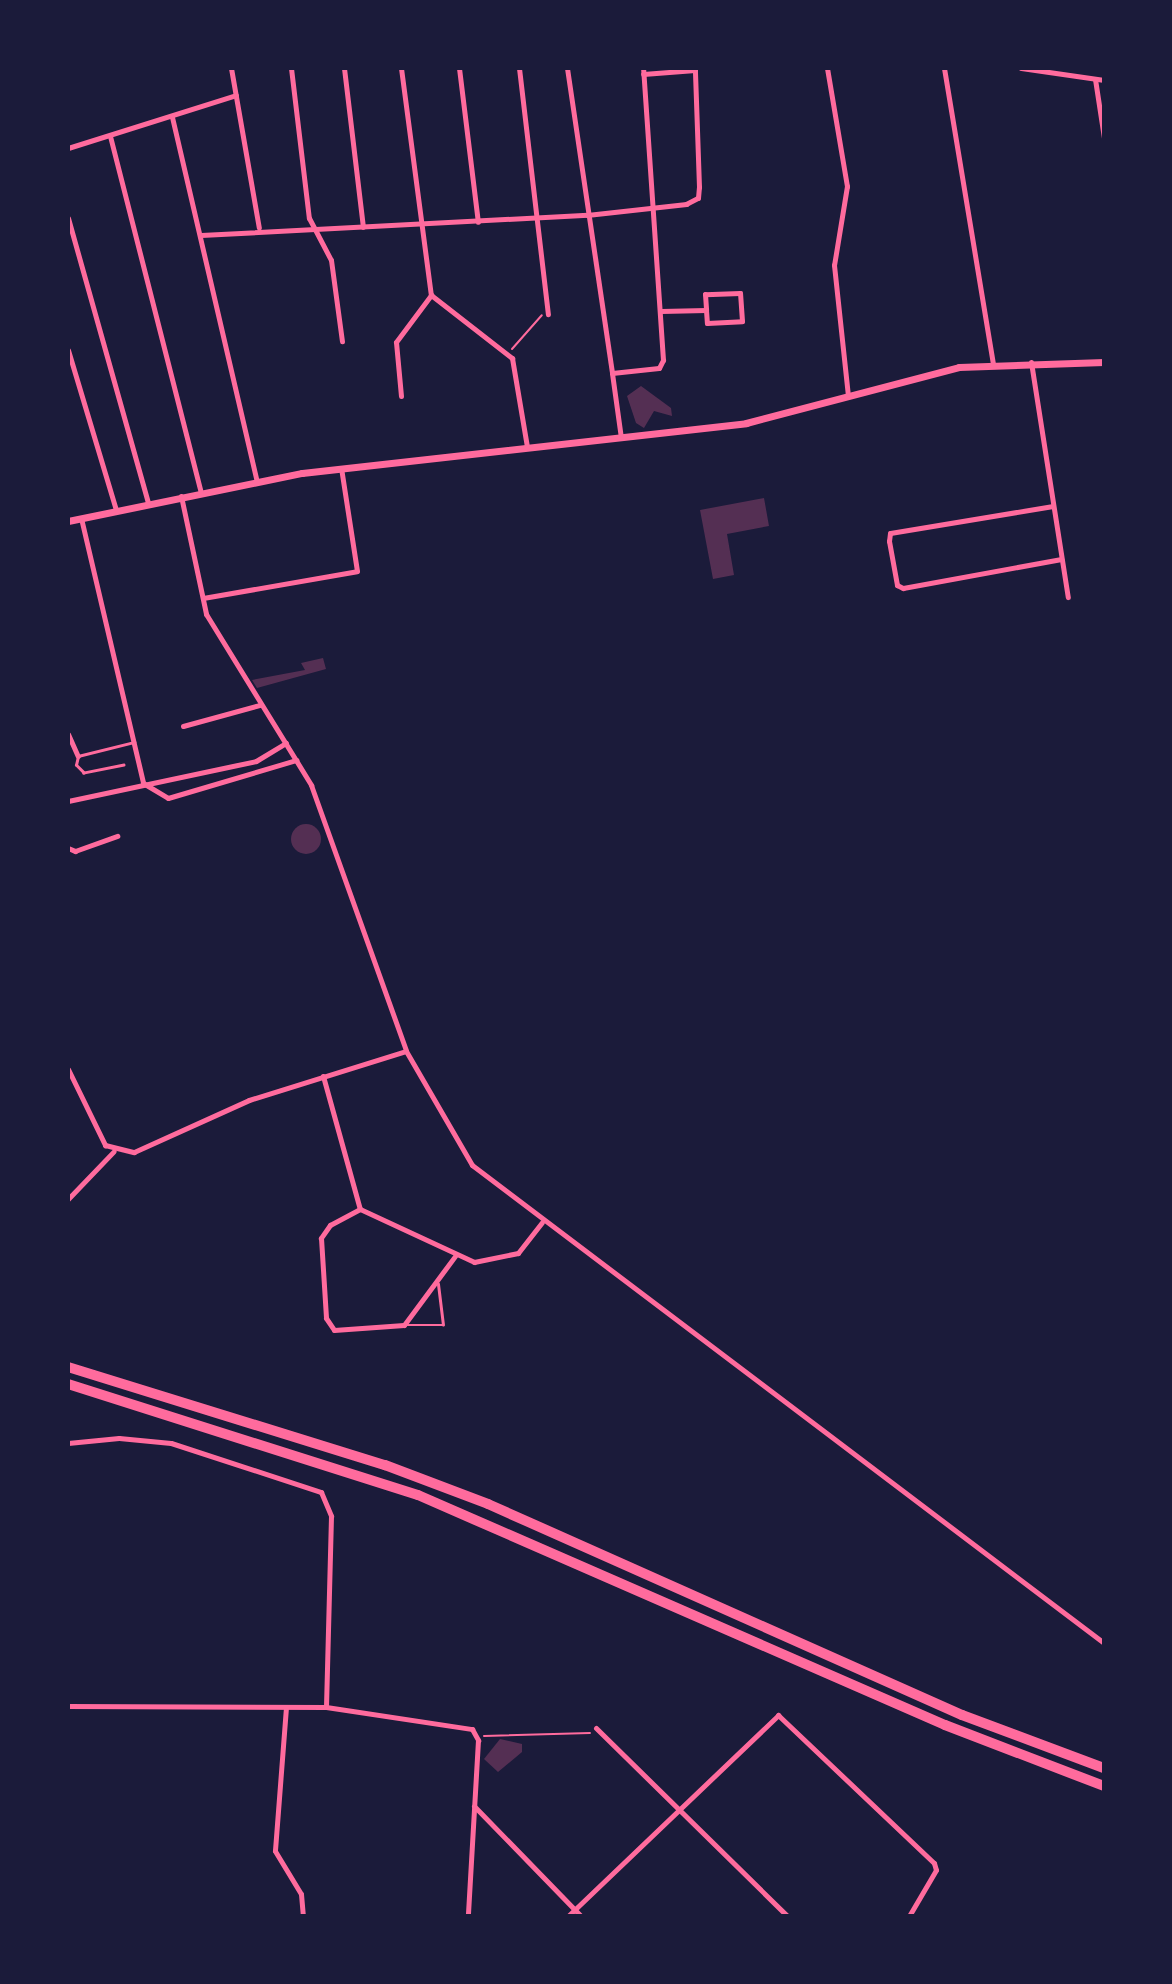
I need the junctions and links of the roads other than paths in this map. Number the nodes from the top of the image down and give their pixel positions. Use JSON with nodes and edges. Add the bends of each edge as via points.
{"nodes":[{"id":1,"x":231,"y":68,"type":"edge"},
{"id":2,"x":291,"y":68,"type":"edge"},
{"id":3,"x":344,"y":68,"type":"edge"},
{"id":4,"x":401,"y":68,"type":"edge"},
{"id":5,"x":459,"y":68,"type":"edge"},
{"id":6,"x":519,"y":68,"type":"edge"},
{"id":7,"x":567,"y":68,"type":"edge"},
{"id":8,"x":827,"y":68,"type":"edge"},
{"id":9,"x":944,"y":68,"type":"edge"},
{"id":10,"x":1021,"y":68,"type":"edge"},
{"id":11,"x":643,"y":71,"type":"edge"},
{"id":12,"x":1095,"y":79,"type":"junction"},
{"id":13,"x":1104,"y":80,"type":"edge"},
{"id":14,"x":236,"y":95,"type":"junction"},
{"id":15,"x":172,"y":117,"type":"junction"},
{"id":16,"x":110,"y":135,"type":"junction"},
{"id":17,"x":1104,"y":138,"type":"edge"},
{"id":18,"x":68,"y":148,"type":"edge"},
{"id":19,"x":653,"y":207,"type":"junction"},
{"id":20,"x":587,"y":215,"type":"junction"},
{"id":21,"x":68,"y":218,"type":"edge"},
{"id":22,"x":538,"y":218,"type":"junction"},
{"id":23,"x":478,"y":222,"type":"junction"},
{"id":24,"x":420,"y":225,"type":"junction"},
{"id":25,"x":312,"y":227,"type":"junction"},
{"id":26,"x":363,"y":227,"type":"junction"},
{"id":27,"x":259,"y":228,"type":"junction"},
{"id":28,"x":201,"y":235,"type":"junction"},
{"id":29,"x":76,"y":247,"type":"junction"},
{"id":30,"x":68,"y":251,"type":"edge"},
{"id":31,"x":431,"y":295,"type":"junction"},
{"id":32,"x":706,"y":310,"type":"junction"},
{"id":33,"x":661,"y":311,"type":"junction"},
{"id":34,"x":548,"y":314,"type":"road end"},
{"id":35,"x":342,"y":341,"type":"dead end"},
{"id":36,"x":68,"y":350,"type":"edge"},
{"id":37,"x":1031,"y":362,"type":"junction"},
{"id":38,"x":1104,"y":362,"type":"edge"},
{"id":39,"x":993,"y":364,"type":"junction"},
{"id":40,"x":611,"y":373,"type":"junction"},
{"id":41,"x":849,"y":395,"type":"junction"},
{"id":42,"x":401,"y":396,"type":"dead end"},
{"id":43,"x":621,"y":438,"type":"junction"},
{"id":44,"x":527,"y":447,"type":"junction"},
{"id":45,"x":341,"y":468,"type":"junction"},
{"id":46,"x":257,"y":481,"type":"junction"},
{"id":47,"x":201,"y":492,"type":"junction"},
{"id":48,"x":181,"y":496,"type":"junction"},
{"id":49,"x":148,"y":503,"type":"junction"},
{"id":50,"x":1053,"y":506,"type":"junction"},
{"id":51,"x":116,"y":510,"type":"junction"},
{"id":52,"x":81,"y":518,"type":"junction"},
{"id":53,"x":68,"y":521,"type":"edge"},
{"id":54,"x":1061,"y":559,"type":"junction"},
{"id":55,"x":1068,"y":597,"type":"dead end"},
{"id":56,"x":203,"y":598,"type":"junction"},
{"id":57,"x":260,"y":705,"type":"junction"},
{"id":58,"x":183,"y":726,"type":"dead end"},
{"id":59,"x":68,"y":734,"type":"edge"},
{"id":60,"x":134,"y":742,"type":"junction"},
{"id":61,"x":286,"y":743,"type":"junction"},
{"id":62,"x":78,"y":756,"type":"junction"},
{"id":63,"x":296,"y":760,"type":"junction"},
{"id":64,"x":124,"y":765,"type":"dead end"},
{"id":65,"x":143,"y":783,"type":"junction"},
{"id":66,"x":68,"y":801,"type":"edge"},
{"id":67,"x":117,"y":836,"type":"dead end"},
{"id":68,"x":68,"y":848,"type":"edge"},
{"id":69,"x":406,"y":1051,"type":"junction"},
{"id":70,"x":68,"y":1069,"type":"edge"},
{"id":71,"x":323,"y":1076,"type":"junction"},
{"id":72,"x":114,"y":1151,"type":"junction"},
{"id":73,"x":68,"y":1199,"type":"edge"},
{"id":74,"x":360,"y":1209,"type":"junction"},
{"id":75,"x":542,"y":1222,"type":"junction"},
{"id":76,"x":455,"y":1256,"type":"junction"},
{"id":77,"x":438,"y":1284,"type":"junction"},
{"id":78,"x":404,"y":1325,"type":"junction"},
{"id":79,"x":68,"y":1367,"type":"edge"},
{"id":80,"x":68,"y":1384,"type":"edge"},
{"id":81,"x":68,"y":1443,"type":"edge"},
{"id":82,"x":1104,"y":1643,"type":"edge"},
{"id":83,"x":68,"y":1706,"type":"edge"},
{"id":84,"x":286,"y":1707,"type":"junction"},
{"id":85,"x":326,"y":1707,"type":"junction"},
{"id":86,"x":596,"y":1728,"type":"road end"},
{"id":87,"x":1104,"y":1768,"type":"edge"},
{"id":88,"x":1104,"y":1786,"type":"edge"},
{"id":89,"x":474,"y":1805,"type":"junction"},
{"id":90,"x":678,"y":1808,"type":"junction"},
{"id":91,"x":575,"y":1909,"type":"junction"},
{"id":92,"x":303,"y":1916,"type":"edge"},
{"id":93,"x":468,"y":1916,"type":"edge"},
{"id":94,"x":568,"y":1916,"type":"edge"},
{"id":95,"x":581,"y":1916,"type":"edge"},
{"id":96,"x":787,"y":1916,"type":"edge"},
{"id":97,"x":909,"y":1916,"type":"edge"}],
"edges":[{"from":1,"to":14,"type":"street"},
{"from":2,"to":25,"type":"street"},
{"from":3,"to":26,"type":"street"},
{"from":4,"to":24,"type":"street"},
{"from":5,"to":23,"type":"street"},
{"from":6,"to":22,"type":"street"},
{"from":7,"to":20,"type":"street"},
{"from":8,"to":41,"type":"street","via":[[848,186],[834,265]]},
{"from":9,"to":39,"type":"street"},
{"from":10,"to":12,"type":"street"},
{"from":11,"to":19,"type":"street"},
{"from":11,"to":19,"type":"street","via":[[695,70],[698,198]]},
{"from":12,"to":13,"type":"street"},
{"from":12,"to":17,"type":"street"},
{"from":14,"to":15,"type":"street"},
{"from":14,"to":27,"type":"street"},
{"from":15,"to":16,"type":"street"},
{"from":15,"to":28,"type":"street"},
{"from":16,"to":18,"type":"street"},
{"from":16,"to":47,"type":"street"},
{"from":19,"to":20,"type":"street"},
{"from":19,"to":33,"type":"street"},
{"from":20,"to":22,"type":"street"},
{"from":20,"to":40,"type":"street"},
{"from":21,"to":29,"type":"street"},
{"from":22,"to":23,"type":"street"},
{"from":22,"to":34,"type":"street"},
{"from":23,"to":24,"type":"street"},
{"from":24,"to":26,"type":"street"},
{"from":24,"to":31,"type":"street"},
{"from":25,"to":26,"type":"street"},
{"from":25,"to":27,"type":"street"},
{"from":25,"to":35,"type":"street","via":[[331,260]]},
{"from":27,"to":28,"type":"street"},
{"from":28,"to":46,"type":"street"},
{"from":29,"to":30,"type":"street"},
{"from":29,"to":49,"type":"street"},
{"from":31,"to":42,"type":"street","via":[[396,342]]},
{"from":31,"to":44,"type":"street","via":[[509,353]]},
{"from":32,"to":32,"type":"street","via":[[707,323],[742,321],[740,293],[705,294]]},
{"from":32,"to":33,"type":"street"},
{"from":33,"to":40,"type":"street","via":[[659,368]]},
{"from":36,"to":51,"type":"street"},
{"from":37,"to":38,"type":"street"},
{"from":37,"to":39,"type":"street"},
{"from":37,"to":50,"type":"street"},
{"from":39,"to":41,"type":"street","via":[[926,373]]},
{"from":40,"to":43,"type":"street"},
{"from":41,"to":43,"type":"street","via":[[686,433]]},
{"from":43,"to":44,"type":"street"},
{"from":44,"to":45,"type":"street"},
{"from":45,"to":46,"type":"street"},
{"from":45,"to":56,"type":"street","via":[[357,570]]},
{"from":46,"to":47,"type":"street"},
{"from":47,"to":48,"type":"street"},
{"from":48,"to":49,"type":"street"},
{"from":48,"to":56,"type":"street"},
{"from":49,"to":51,"type":"street"},
{"from":50,"to":54,"type":"street"},
{"from":50,"to":54,"type":"street","via":[[890,533],[889,541],[897,584],[903,588]]},
{"from":51,"to":52,"type":"street"},
{"from":52,"to":53,"type":"street"},
{"from":52,"to":60,"type":"street"},
{"from":54,"to":55,"type":"street"},
{"from":56,"to":57,"type":"street"},
{"from":57,"to":58,"type":"street"},
{"from":57,"to":61,"type":"street"},
{"from":59,"to":62,"type":"street"},
{"from":60,"to":62,"type":"lane"},
{"from":60,"to":65,"type":"street"},
{"from":61,"to":63,"type":"street"},
{"from":61,"to":65,"type":"street","via":[[256,761]]},
{"from":62,"to":64,"type":"lane","via":[[84,773]]},
{"from":63,"to":65,"type":"street","via":[[168,798]]},
{"from":63,"to":69,"type":"street"},
{"from":65,"to":66,"type":"street"},
{"from":67,"to":68,"type":"street","via":[[75,852]]},
{"from":69,"to":71,"type":"street"},
{"from":69,"to":75,"type":"street","via":[[472,1166]]},
{"from":70,"to":72,"type":"street","via":[[105,1145]]},
{"from":71,"to":72,"type":"street","via":[[249,1100],[134,1152]]},
{"from":71,"to":74,"type":"street"},
{"from":72,"to":73,"type":"street"},
{"from":74,"to":76,"type":"street"},
{"from":74,"to":78,"type":"street","via":[[330,1225],[321,1238],[326,1318],[341,1332]]},
{"from":75,"to":76,"type":"street","via":[[512,1256],[474,1262]]},
{"from":75,"to":82,"type":"street"},
{"from":76,"to":77,"type":"street"},
{"from":77,"to":78,"type":"street"},
{"from":77,"to":78,"type":"lane","via":[[443,1325]]},
{"from":79,"to":87,"type":"highway","via":[[280,1430],[462,1494],[962,1715]]},
{"from":80,"to":88,"type":"highway","via":[[453,1508],[945,1725]]},
{"from":81,"to":85,"type":"street","via":[[104,1439],[171,1443],[321,1492],[331,1516]]},
{"from":83,"to":84,"type":"street"},
{"from":84,"to":85,"type":"street"},
{"from":84,"to":92,"type":"street","via":[[275,1851],[301,1894]]},
{"from":85,"to":89,"type":"street","via":[[461,1724],[478,1740]]},
{"from":86,"to":90,"type":"street"},
{"from":89,"to":91,"type":"street"},
{"from":89,"to":93,"type":"street"},
{"from":90,"to":91,"type":"street"},
{"from":90,"to":96,"type":"street"},
{"from":90,"to":97,"type":"street","via":[[778,1715],[936,1870]]},
{"from":91,"to":94,"type":"street"},
{"from":91,"to":95,"type":"street"}]}
